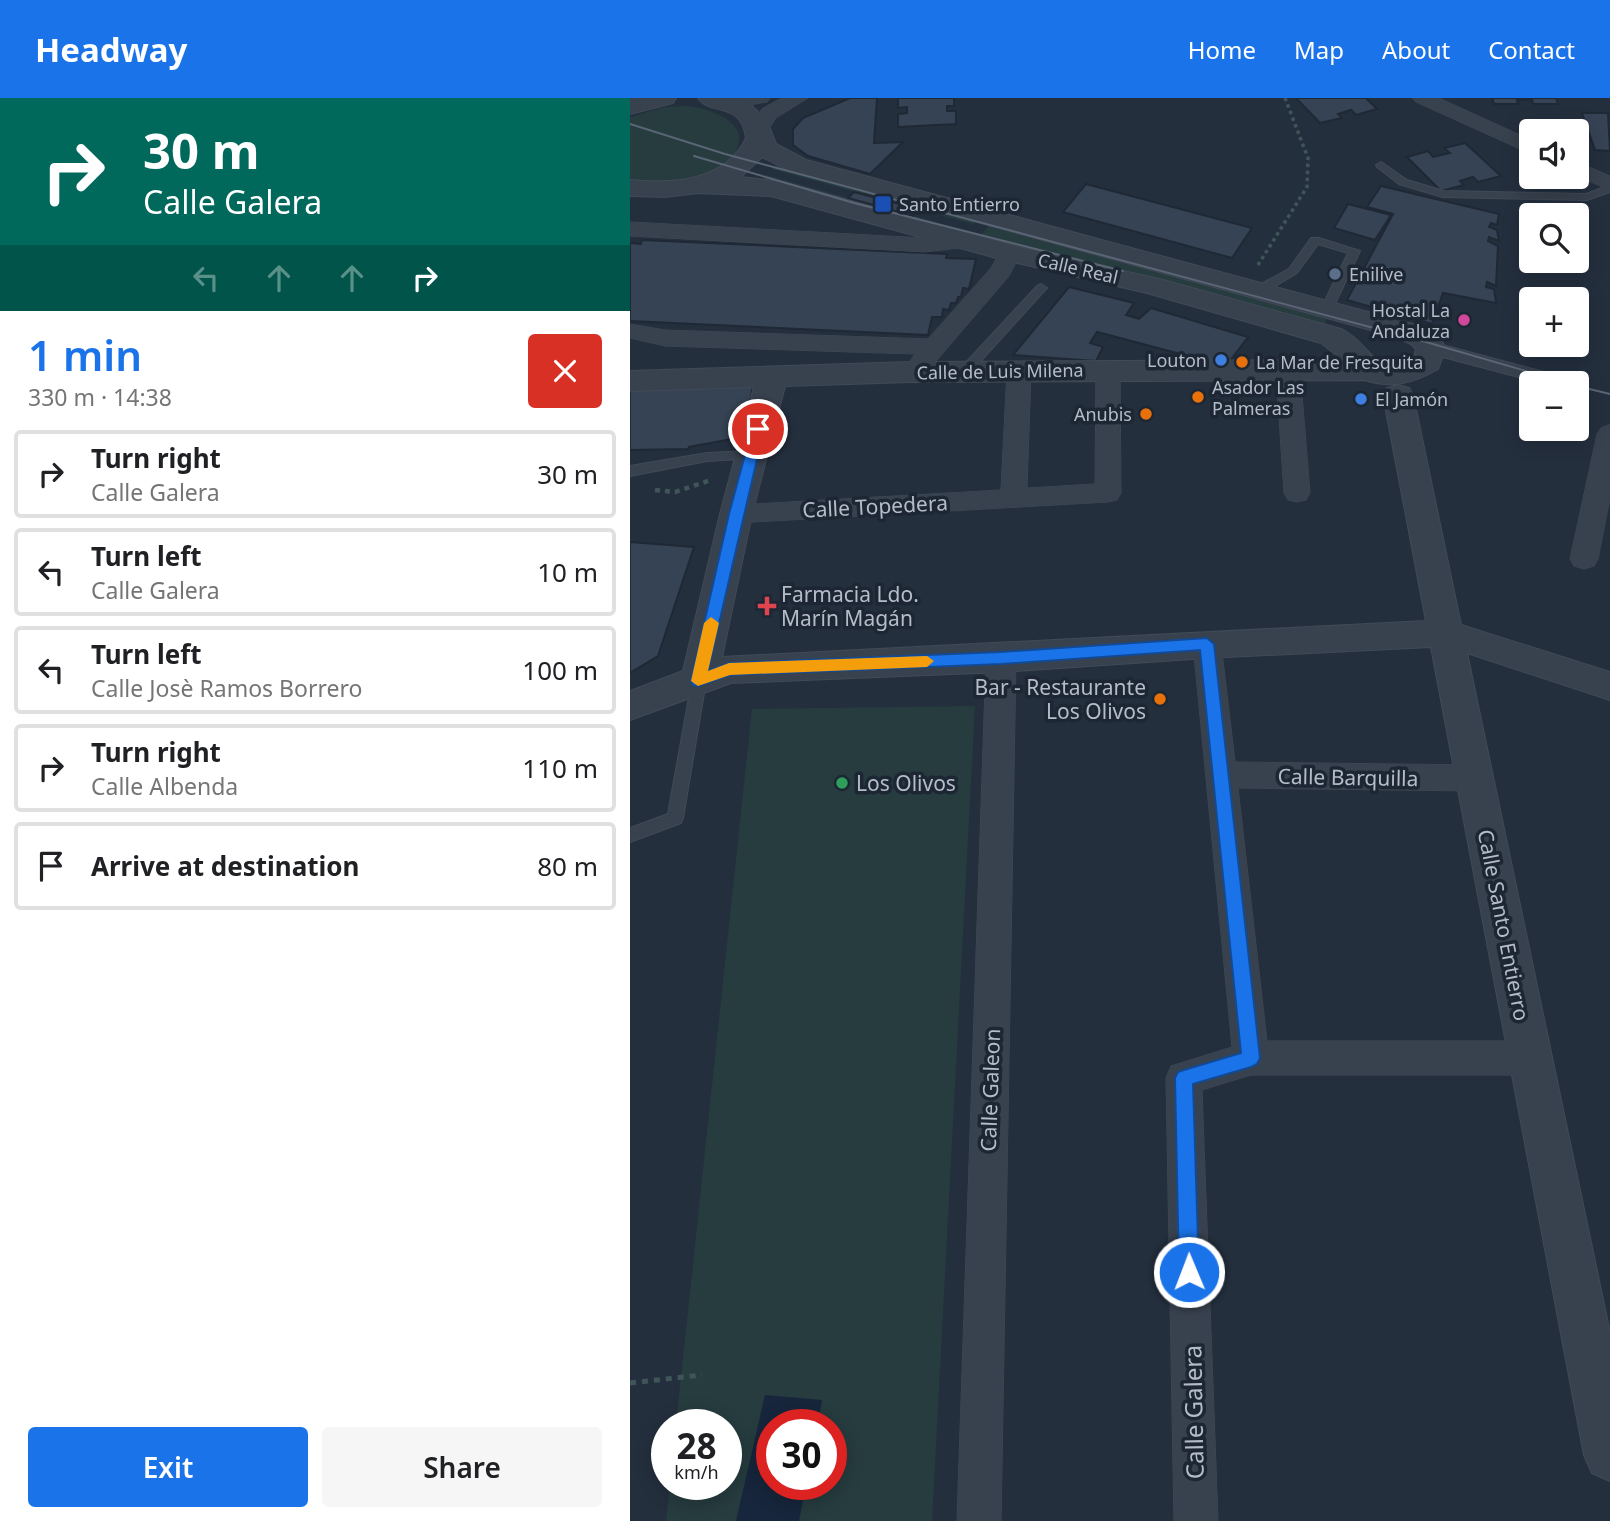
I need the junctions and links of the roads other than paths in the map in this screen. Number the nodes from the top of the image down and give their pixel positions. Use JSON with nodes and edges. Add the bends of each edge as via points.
{"nodes":[{"id":1,"x":760,"y":98,"type":"edge"},
{"id":2,"x":798,"y":98,"type":"edge"},
{"id":3,"x":1423,"y":98,"type":"edge"},
{"id":4,"x":714,"y":99,"type":"edge"},
{"id":5,"x":759,"y":134,"type":"junction"},
{"id":6,"x":1519,"y":142,"type":"edge"},
{"id":7,"x":1381,"y":165,"type":"dead end"},
{"id":8,"x":1589,"y":175,"type":"edge"},
{"id":9,"x":698,"y":185,"type":"junction"},
{"id":10,"x":1610,"y":186,"type":"edge"},
{"id":11,"x":635,"y":190,"type":"edge"},
{"id":12,"x":630,"y":229,"type":"edge"},
{"id":13,"x":967,"y":241,"type":"junction"},
{"id":14,"x":1010,"y":253,"type":"junction"},
{"id":15,"x":1041,"y":288,"type":"dead end"},
{"id":16,"x":1251,"y":289,"type":"junction"},
{"id":17,"x":1327,"y":309,"type":"junction"},
{"id":18,"x":630,"y":331,"type":"edge"},
{"id":19,"x":935,"y":346,"type":"junction"},
{"id":20,"x":1431,"y":348,"type":"junction"},
{"id":21,"x":1108,"y":370,"type":"junction"},
{"id":22,"x":1018,"y":371,"type":"junction"},
{"id":23,"x":1288,"y":371,"type":"junction"},
{"id":24,"x":1519,"y":371,"type":"edge"},
{"id":25,"x":911,"y":372,"type":"junction"},
{"id":26,"x":964,"y":372,"type":"junction"},
{"id":27,"x":1383,"y":374,"type":"junction"},
{"id":28,"x":772,"y":377,"type":"junction"},
{"id":29,"x":630,"y":381,"type":"edge"},
{"id":30,"x":1610,"y":434,"type":"edge"},
{"id":31,"x":751,"y":455,"type":"junction"},
{"id":32,"x":630,"y":471,"type":"edge"},
{"id":33,"x":1297,"y":493,"type":"dead end"},
{"id":34,"x":1014,"y":497,"type":"junction"},
{"id":35,"x":736,"y":514,"type":"junction"},
{"id":36,"x":1584,"y":559,"type":"dead end"},
{"id":37,"x":1446,"y":633,"type":"junction"},
{"id":38,"x":1207,"y":644,"type":"junction"},
{"id":39,"x":1001,"y":658,"type":"junction"},
{"id":40,"x":698,"y":681,"type":"junction"},
{"id":41,"x":1610,"y":686,"type":"edge"},
{"id":42,"x":630,"y":706,"type":"edge"},
{"id":43,"x":1221,"y":775,"type":"junction"},
{"id":44,"x":1475,"y":778,"type":"junction"},
{"id":45,"x":630,"y":835,"type":"edge"},
{"id":46,"x":1251,"y":1058,"type":"junction"},
{"id":47,"x":1531,"y":1058,"type":"junction"},
{"id":48,"x":1610,"y":1455,"type":"edge"},
{"id":49,"x":979,"y":1521,"type":"edge"},
{"id":50,"x":1196,"y":1521,"type":"edge"}],
"edges":[{"from":1,"to":4,"type":"street"},
{"from":2,"to":5,"type":"street","via":[[766,116]]},
{"from":3,"to":6,"type":"street"},
{"from":4,"to":5,"type":"street","name":"Calle Real","via":[[741,108],[755,121]]},
{"from":5,"to":9,"type":"street","via":[[753,153],[741,165]]},
{"from":5,"to":16,"type":"street","name":"Calle Real","via":[[767,149],[797,165]]},
{"from":7,"to":10,"type":"lane","via":[[1403,182],[1443,194],[1587,197]]},
{"from":8,"to":10,"type":"street"},
{"from":9,"to":11,"type":"street"},
{"from":9,"to":13,"type":"street","name":"Calle Real","via":[[773,188]]},
{"from":12,"to":13,"type":"street","via":[[925,245]]},
{"from":13,"to":14,"type":"street","name":"Calle Real"},
{"from":14,"to":19,"type":"street","via":[[1001,271]]},
{"from":14,"to":27,"type":"street","name":"Calle Real","via":[[1153,286],[1326,335],[1344,342]]},
{"from":15,"to":26,"type":"lane"},
{"from":16,"to":17,"type":"street","name":"Calle Real"},
{"from":16,"to":17,"type":"lane","via":[[1293,271],[1315,240],[1354,251]]},
{"from":17,"to":20,"type":"street","name":"Calle Real","via":[[1422,337]]},
{"from":18,"to":19,"type":"street","via":[[665,338]]},
{"from":19,"to":25,"type":"street"},
{"from":20,"to":24,"type":"street","name":"Calle Real"},
{"from":20,"to":27,"type":"street","via":[[1428,362]]},
{"from":21,"to":22,"type":"street","name":"Calle de Luis Milena"},
{"from":21,"to":23,"type":"street","name":"Calle de Luis Milena"},
{"from":21,"to":34,"type":"street","name":"Calle Topedera","via":[[1108,493]]},
{"from":22,"to":26,"type":"street","name":"Calle de Luis Milena"},
{"from":22,"to":34,"type":"street"},
{"from":23,"to":27,"type":"street","name":"Calle de Luis Milena"},
{"from":23,"to":33,"type":"street"},
{"from":25,"to":26,"type":"street","name":"Calle de Luis Milena"},
{"from":25,"to":28,"type":"street","name":"Calle de Luis Milena"},
{"from":27,"to":37,"type":"street","name":"Calle Santo Entierro"},
{"from":28,"to":29,"type":"street","name":"Calle de Luis Milena"},
{"from":28,"to":31,"type":"street"},
{"from":30,"to":36,"type":"street"},
{"from":31,"to":32,"type":"lane","via":[[707,457]]},
{"from":31,"to":35,"type":"street"},
{"from":34,"to":35,"type":"street","name":"Calle Topedera"},
{"from":35,"to":40,"type":"street"},
{"from":37,"to":38,"type":"street"},
{"from":37,"to":41,"type":"street"},
{"from":37,"to":44,"type":"street","name":"Calle Santo Entierro"},
{"from":38,"to":39,"type":"street"},
{"from":38,"to":43,"type":"street"},
{"from":39,"to":40,"type":"street","via":[[729,669]]},
{"from":39,"to":49,"type":"street","name":"Calle Galeon"},
{"from":40,"to":42,"type":"street"},
{"from":40,"to":45,"type":"lane","via":[[675,818]]},
{"from":43,"to":44,"type":"street","name":"Calle Barquilla"},
{"from":43,"to":46,"type":"street"},
{"from":44,"to":47,"type":"street","name":"Calle Santo Entierro"},
{"from":46,"to":47,"type":"street","name":"Calle Galera"},
{"from":46,"to":50,"type":"street","name":"Calle Galera","via":[[1184,1078]]},
{"from":47,"to":48,"type":"street","name":"Calle Santo Entierro"}]}
